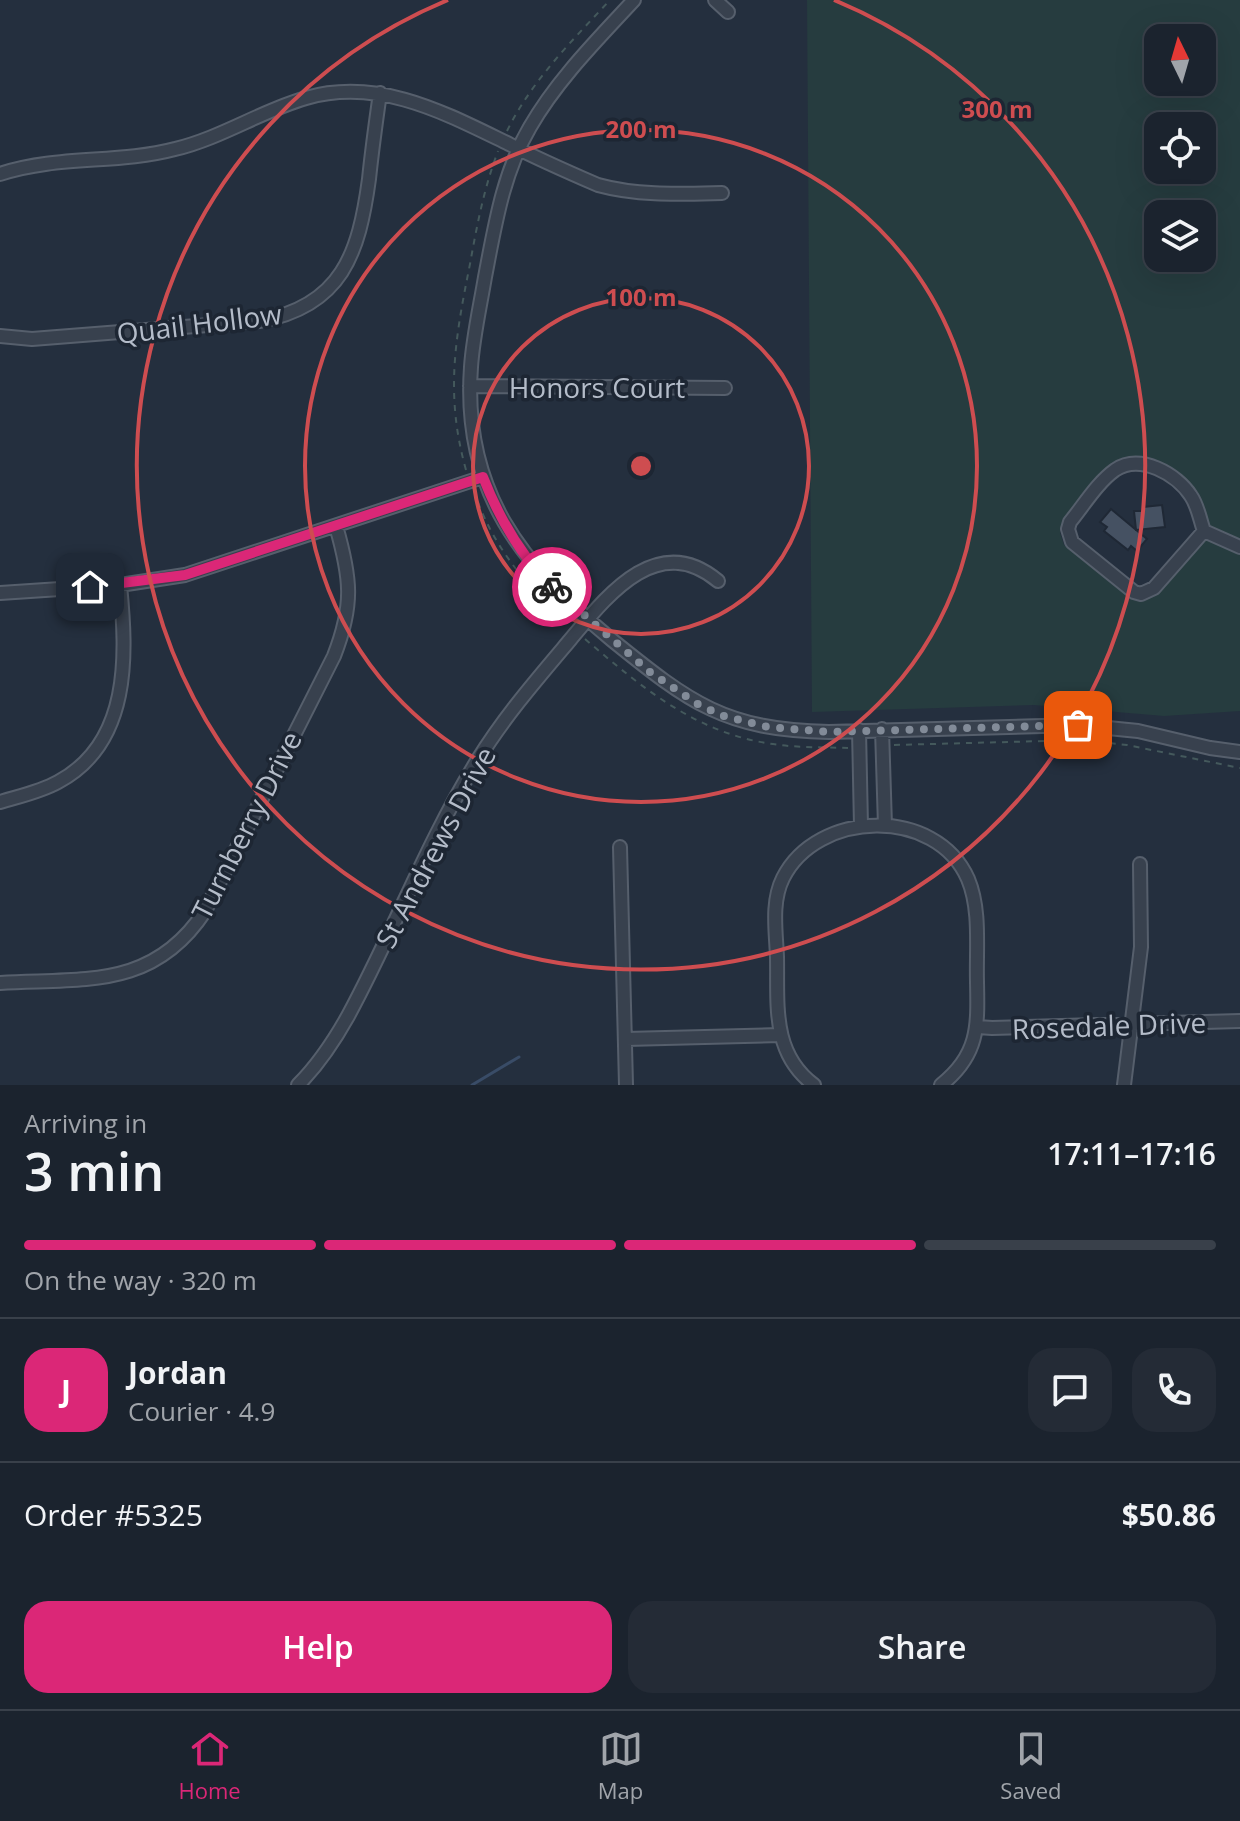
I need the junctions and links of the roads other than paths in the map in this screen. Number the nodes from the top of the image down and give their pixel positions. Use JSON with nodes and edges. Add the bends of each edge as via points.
{"nodes":[{"id":1,"x":634,"y":0,"type":"edge"},
{"id":2,"x":715,"y":0,"type":"edge"},
{"id":3,"x":728,"y":12,"type":"dead end"},
{"id":4,"x":380,"y":93,"type":"junction"},
{"id":5,"x":519,"y":149,"type":"junction"},
{"id":6,"x":0,"y":174,"type":"edge"},
{"id":7,"x":722,"y":193,"type":"dead end"},
{"id":8,"x":0,"y":336,"type":"edge"},
{"id":9,"x":470,"y":386,"type":"junction"},
{"id":10,"x":725,"y":388,"type":"dead end"},
{"id":11,"x":477,"y":479,"type":"junction"},
{"id":12,"x":336,"y":526,"type":"junction"},
{"id":13,"x":1204,"y":531,"type":"junction"},
{"id":14,"x":1240,"y":547,"type":"edge"},
{"id":15,"x":718,"y":581,"type":"dead end"},
{"id":16,"x":120,"y":585,"type":"junction"},
{"id":17,"x":0,"y":593,"type":"edge"},
{"id":18,"x":587,"y":619,"type":"junction"},
{"id":19,"x":882,"y":729,"type":"junction"},
{"id":20,"x":859,"y":730,"type":"junction"},
{"id":21,"x":1240,"y":752,"type":"edge"},
{"id":22,"x":0,"y":802,"type":"edge"},
{"id":23,"x":861,"y":826,"type":"junction"},
{"id":24,"x":885,"y":826,"type":"junction"},
{"id":25,"x":620,"y":847,"type":"dead end"},
{"id":26,"x":1140,"y":864,"type":"dead end"},
{"id":27,"x":0,"y":983,"type":"edge"},
{"id":28,"x":1240,"y":1021,"type":"edge"},
{"id":29,"x":1131,"y":1025,"type":"junction"},
{"id":30,"x":978,"y":1027,"type":"junction"},
{"id":31,"x":780,"y":1035,"type":"junction"},
{"id":32,"x":626,"y":1039,"type":"junction"},
{"id":33,"x":298,"y":1085,"type":"edge"},
{"id":34,"x":626,"y":1085,"type":"edge"},
{"id":35,"x":814,"y":1085,"type":"edge"},
{"id":36,"x":941,"y":1085,"type":"edge"},
{"id":37,"x":1124,"y":1085,"type":"edge"}],
"edges":[{"from":1,"to":5,"type":"street","via":[[554,90]]},
{"from":2,"to":3,"type":"street"},
{"from":4,"to":5,"type":"street","via":[[443,112]]},
{"from":4,"to":6,"type":"street","via":[[308,98],[214,138],[167,151],[35,165]]},
{"from":4,"to":8,"type":"street","name":"Quail Hollow","via":[[358,240],[332,286],[310,304],[260,321],[32,339]]},
{"from":5,"to":7,"type":"street","via":[[616,190]]},
{"from":5,"to":9,"type":"street","via":[[496,219]]},
{"from":9,"to":10,"type":"street","name":"Honors Court"},
{"from":9,"to":11,"type":"street"},
{"from":11,"to":12,"type":"street"},
{"from":11,"to":18,"type":"street","via":[[529,561]]},
{"from":12,"to":16,"type":"street","via":[[185,575]]},
{"from":12,"to":27,"type":"street","name":"Turnberry Drive","via":[[349,573],[343,633],[194,929],[164,956],[127,973]]},
{"from":13,"to":13,"type":"street","via":[[1188,491],[1153,466],[1138,464],[1114,471],[1068,529],[1072,542],[1141,594],[1154,588]]},
{"from":13,"to":14,"type":"street"},
{"from":15,"to":18,"type":"street","name":"St Andrews Drive","via":[[683,563],[647,568],[618,587]]},
{"from":16,"to":17,"type":"street"},
{"from":16,"to":22,"type":"street","via":[[125,667],[106,732],[68,776]]},
{"from":18,"to":20,"type":"street","via":[[674,690],[710,710],[768,727]]},
{"from":18,"to":33,"type":"street","name":"St Andrews Drive","via":[[475,763],[349,1015]]},
{"from":19,"to":20,"type":"street"},
{"from":19,"to":21,"type":"street","via":[[1078,725]]},
{"from":19,"to":24,"type":"street"},
{"from":20,"to":23,"type":"street"},
{"from":23,"to":24,"type":"street"},
{"from":23,"to":31,"type":"street","via":[[815,842],[782,881],[775,910]]},
{"from":24,"to":30,"type":"street","via":[[931,838],[966,874],[976,916]]},
{"from":25,"to":32,"type":"street"},
{"from":26,"to":29,"type":"street","via":[[1142,938]]},
{"from":28,"to":29,"type":"street","name":"Rosedale Drive"},
{"from":29,"to":30,"type":"street","name":"Rosedale Drive"},
{"from":29,"to":37,"type":"street"},
{"from":30,"to":36,"type":"street","via":[[967,1057]]},
{"from":31,"to":32,"type":"street"},
{"from":31,"to":35,"type":"street","via":[[792,1063]]},
{"from":32,"to":34,"type":"street"}]}
